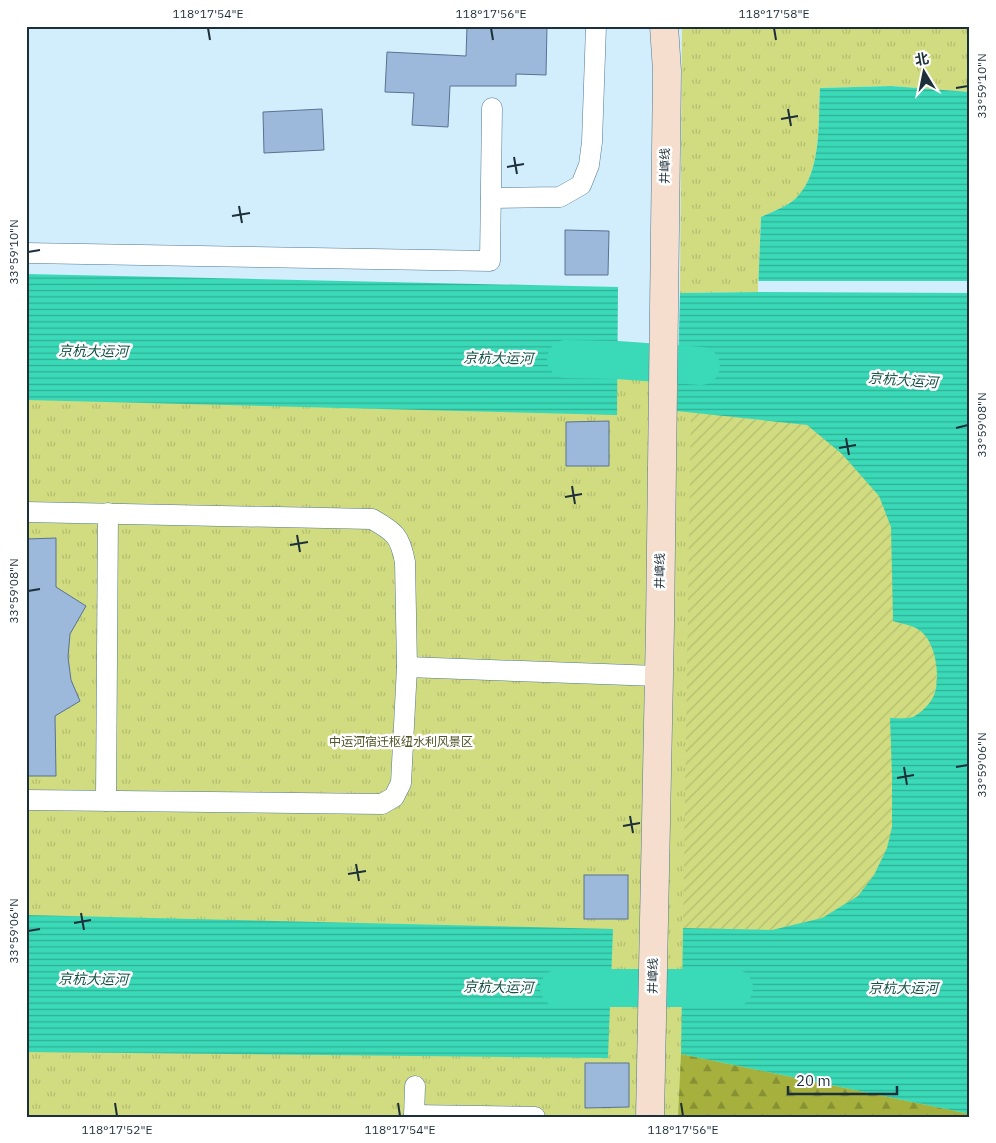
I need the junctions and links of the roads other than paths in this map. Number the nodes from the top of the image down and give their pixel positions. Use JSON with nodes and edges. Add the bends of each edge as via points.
{"nodes":[{"id":1,"x":596,"y":26,"type":"edge"},
{"id":2,"x":664,"y":26,"type":"edge"},
{"id":3,"x":492,"y":108,"type":"dead end"},
{"id":4,"x":491,"y":198,"type":"junction"},
{"id":5,"x":26,"y":253,"type":"edge"},
{"id":6,"x":26,"y":512,"type":"edge"},
{"id":7,"x":108,"y":513,"type":"junction"},
{"id":8,"x":407,"y":667,"type":"junction"},
{"id":9,"x":658,"y":676,"type":"junction"},
{"id":10,"x":26,"y":800,"type":"edge"},
{"id":11,"x":106,"y":801,"type":"junction"},
{"id":12,"x":415,"y":1086,"type":"dead end"},
{"id":13,"x":414,"y":1116,"type":"edge"},
{"id":14,"x":535,"y":1117,"type":"edge"},
{"id":15,"x":650,"y":1117,"type":"edge"}],
"edges":[{"from":1,"to":4,"type":"lane","via":[[592,142],[589,165],[581,185],[560,197]]},
{"from":2,"to":9,"type":"main road","name":"井嶂线","via":[[667,71]]},
{"from":3,"to":4,"type":"lane"},
{"from":4,"to":5,"type":"lane","via":[[490,261]]},
{"from":6,"to":7,"type":"lane"},
{"from":7,"to":8,"type":"lane","via":[[372,519],[392,530],[402,546]]},
{"from":7,"to":11,"type":"lane"},
{"from":8,"to":9,"type":"lane"},
{"from":8,"to":11,"type":"lane","via":[[400,783],[394,796],[382,804]]},
{"from":9,"to":15,"type":"main road","name":"井嶂线"},
{"from":10,"to":11,"type":"lane"},
{"from":12,"to":13,"type":"lane"},
{"from":13,"to":14,"type":"lane"}]}
